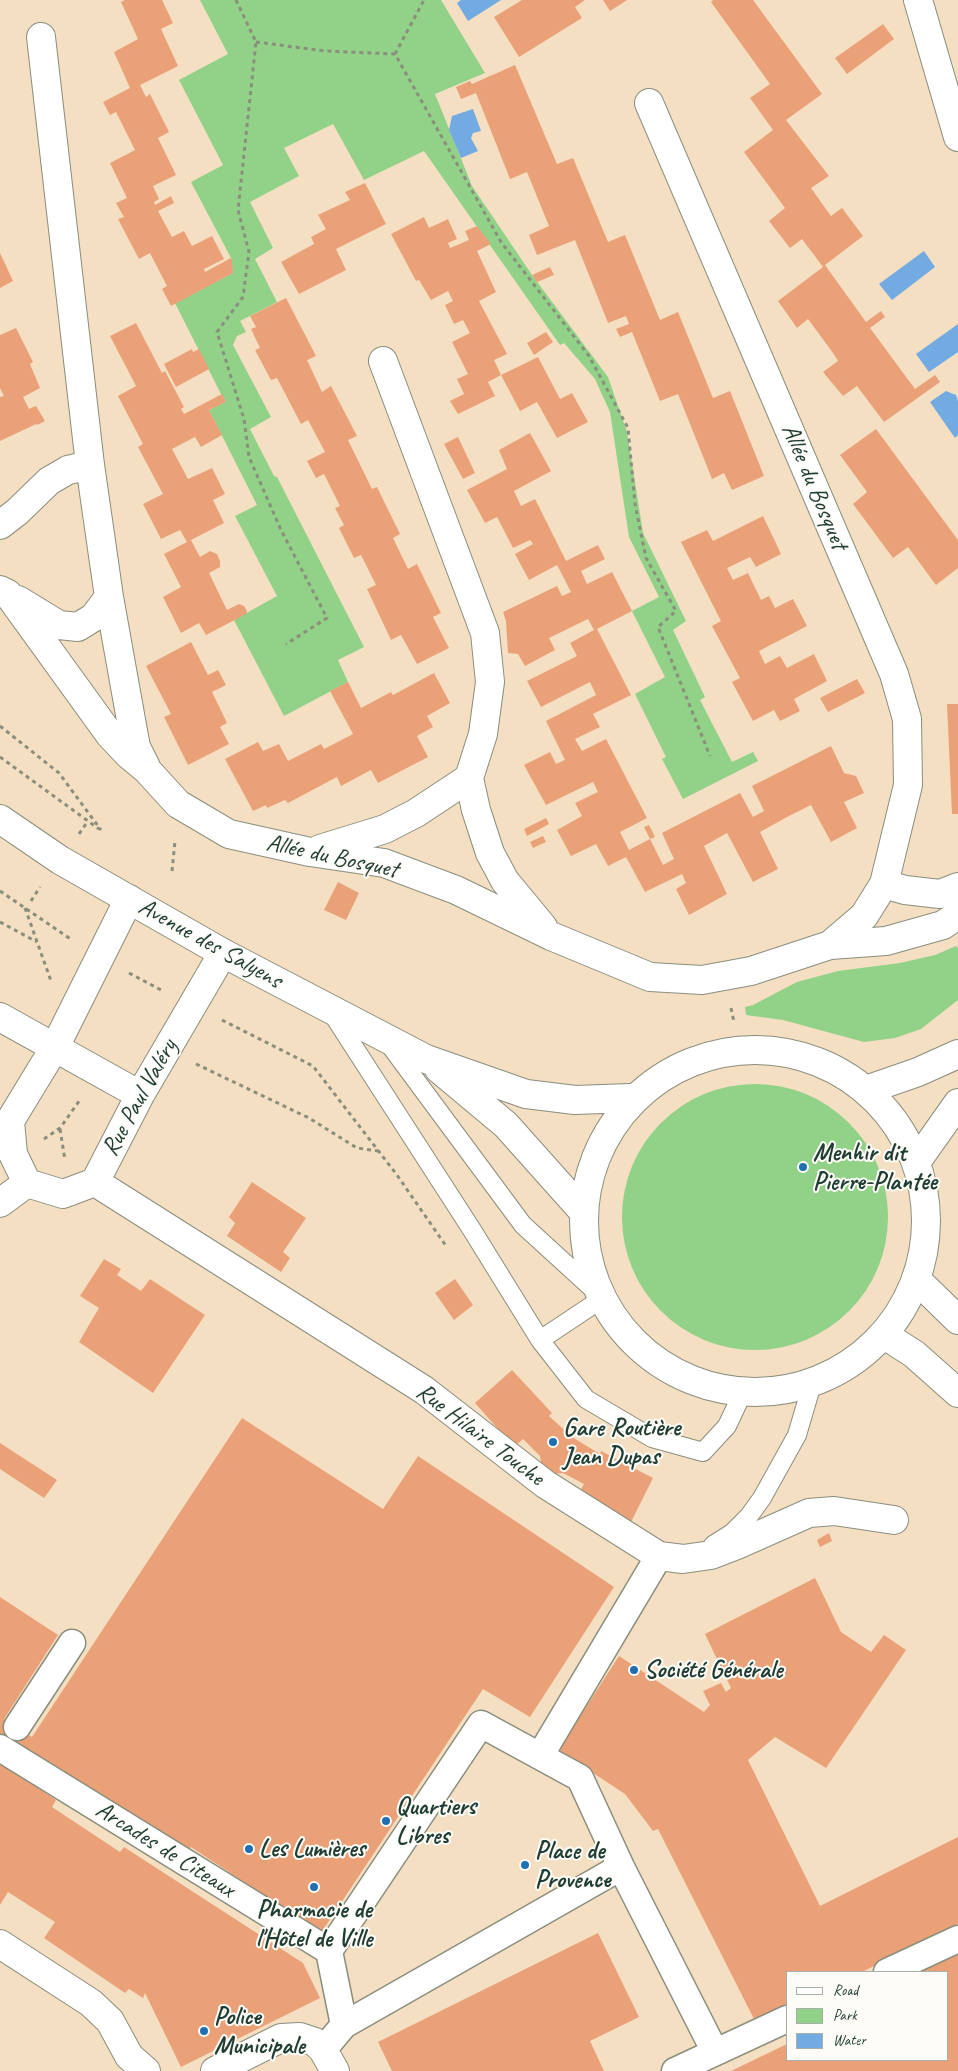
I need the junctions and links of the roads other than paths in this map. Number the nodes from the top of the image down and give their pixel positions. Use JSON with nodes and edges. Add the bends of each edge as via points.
{"nodes":[{"id":1,"x":918,"y":0,"type":"edge"},
{"id":2,"x":42,"y":37,"type":"dead end"},
{"id":3,"x":649,"y":103,"type":"dead end"},
{"id":4,"x":958,"y":137,"type":"edge"},
{"id":5,"x":383,"y":360,"type":"dead end"},
{"id":6,"x":90,"y":465,"type":"junction"},
{"id":7,"x":0,"y":525,"type":"edge"},
{"id":8,"x":4,"y":592,"type":"edge"},
{"id":9,"x":109,"y":597,"type":"junction"},
{"id":10,"x":147,"y":770,"type":"junction"},
{"id":11,"x":469,"y":778,"type":"junction"},
{"id":12,"x":0,"y":819,"type":"edge"},
{"id":13,"x":310,"y":852,"type":"junction"},
{"id":14,"x":884,"y":884,"type":"junction"},
{"id":15,"x":958,"y":887,"type":"edge"},
{"id":16,"x":129,"y":899,"type":"junction"},
{"id":17,"x":958,"y":915,"type":"edge"},
{"id":18,"x":551,"y":936,"type":"junction"},
{"id":19,"x":830,"y":945,"type":"junction"},
{"id":20,"x":223,"y":953,"type":"junction"},
{"id":21,"x":328,"y":1006,"type":"junction"},
{"id":22,"x":0,"y":1017,"type":"edge"},
{"id":23,"x":384,"y":1038,"type":"junction"},
{"id":24,"x":55,"y":1047,"type":"junction"},
{"id":25,"x":958,"y":1054,"type":"edge"},
{"id":26,"x":426,"y":1059,"type":"junction"},
{"id":27,"x":869,"y":1089,"type":"junction"},
{"id":28,"x":140,"y":1095,"type":"junction"},
{"id":29,"x":630,"y":1098,"type":"junction"},
{"id":30,"x":958,"y":1103,"type":"edge"},
{"id":31,"x":5,"y":1119,"type":"edge"},
{"id":32,"x":917,"y":1161,"type":"junction"},
{"id":33,"x":95,"y":1182,"type":"junction"},
{"id":34,"x":26,"y":1183,"type":"junction"},
{"id":35,"x":0,"y":1203,"type":"edge"},
{"id":36,"x":581,"y":1209,"type":"junction"},
{"id":37,"x":916,"y":1279,"type":"junction"},
{"id":38,"x":602,"y":1298,"type":"junction"},
{"id":39,"x":958,"y":1320,"type":"edge"},
{"id":40,"x":886,"y":1336,"type":"junction"},
{"id":41,"x":540,"y":1340,"type":"junction"},
{"id":42,"x":812,"y":1384,"type":"junction"},
{"id":43,"x":743,"y":1392,"type":"junction"},
{"id":44,"x":958,"y":1393,"type":"edge"},
{"id":45,"x":894,"y":1520,"type":"dead end"},
{"id":46,"x":671,"y":1558,"type":"junction"},
{"id":47,"x":72,"y":1643,"type":"dead end"},
{"id":48,"x":7,"y":1742,"type":"edge"},
{"id":49,"x":540,"y":1756,"type":"junction"},
{"id":50,"x":621,"y":1867,"type":"junction"},
{"id":51,"x":958,"y":1939,"type":"edge"},
{"id":52,"x":0,"y":1944,"type":"edge"},
{"id":53,"x":329,"y":1951,"type":"junction"},
{"id":54,"x":889,"y":1971,"type":"edge"},
{"id":55,"x":786,"y":2019,"type":"edge"},
{"id":56,"x":344,"y":2025,"type":"junction"},
{"id":57,"x":715,"y":2052,"type":"junction"},
{"id":58,"x":329,"y":2061,"type":"edge"},
{"id":59,"x":137,"y":2064,"type":"edge"},
{"id":60,"x":215,"y":2071,"type":"edge"},
{"id":61,"x":676,"y":2071,"type":"edge"}],
"edges":[{"from":1,"to":4,"type":"street"},
{"from":2,"to":6,"type":"street"},
{"from":3,"to":14,"type":"street","name":"Allée du Bosquet","via":[[894,674],[907,719],[908,785]]},
{"from":5,"to":11,"type":"street","via":[[485,633],[490,682],[483,734]]},
{"from":6,"to":7,"type":"street","via":[[68,470],[48,482]]},
{"from":6,"to":9,"type":"street"},
{"from":8,"to":9,"type":"street","name":"Allée du Bosquet","via":[[59,625],[78,627],[94,617]]},
{"from":8,"to":10,"type":"street","name":"Allée du Bosquet","via":[[110,735]]},
{"from":9,"to":10,"type":"street","via":[[136,747]]},
{"from":10,"to":13,"type":"street","name":"Allée du Bosquet","via":[[178,804],[228,834]]},
{"from":11,"to":13,"type":"street","via":[[385,830]]},
{"from":11,"to":18,"type":"street","via":[[490,853],[505,880]]},
{"from":12,"to":16,"type":"street","name":"Avenue des Salyens","via":[[60,860]]},
{"from":13,"to":18,"type":"street","name":"Allée du Bosquet","via":[[384,863],[456,890]]},
{"from":14,"to":15,"type":"street","via":[[940,894]]},
{"from":14,"to":19,"type":"street","name":"Allée du Bosquet","via":[[864,916]]},
{"from":16,"to":20,"type":"street","name":"Avenue des Salyens"},
{"from":16,"to":24,"type":"street"},
{"from":17,"to":19,"type":"street","name":"Allée du Bosquet","via":[[943,925],[886,941]]},
{"from":18,"to":19,"type":"street","name":"Allée du Bosquet","via":[[650,977],[702,980],[751,971]]},
{"from":20,"to":21,"type":"street","name":"Avenue des Salyens"},
{"from":20,"to":28,"type":"street","name":"Rue Paul Valéry"},
{"from":21,"to":23,"type":"street","name":"Avenue des Salyens"},
{"from":21,"to":41,"type":"lane"},
{"from":22,"to":24,"type":"street"},
{"from":23,"to":26,"type":"street","name":"Avenue des Salyens"},
{"from":23,"to":38,"type":"lane","via":[[523,1225]]},
{"from":24,"to":28,"type":"street"},
{"from":24,"to":31,"type":"street"},
{"from":25,"to":27,"type":"street"},
{"from":26,"to":29,"type":"street","name":"Avenue des Salyens","via":[[526,1094],[575,1100]]},
{"from":26,"to":36,"type":"street","name":"Avenue des Salyens","via":[[506,1126]]},
{"from":27,"to":29,"type":"street","via":[[849,1074],[802,1054],[750,1048],[698,1059]]},
{"from":27,"to":32,"type":"street","via":[[901,1127]]},
{"from":28,"to":33,"type":"street","name":"Rue Paul Valéry"},
{"from":29,"to":36,"type":"street","via":[[598,1153]]},
{"from":30,"to":32,"type":"street"},
{"from":31,"to":34,"type":"street","via":[[13,1154]]},
{"from":32,"to":37,"type":"street","via":[[924,1201]]},
{"from":33,"to":34,"type":"street","name":"Rue Paul Valéry","via":[[63,1194]]},
{"from":33,"to":46,"type":"street","name":"Rue Hilaire Touche","via":[[424,1390],[545,1484]]},
{"from":34,"to":35,"type":"street"},
{"from":36,"to":38,"type":"street","via":[[589,1262]]},
{"from":37,"to":39,"type":"street"},
{"from":37,"to":40,"type":"street","via":[[910,1302]]},
{"from":38,"to":41,"type":"lane"},
{"from":38,"to":43,"type":"street","via":[[623,1329],[650,1356],[682,1376],[718,1389]]},
{"from":40,"to":42,"type":"street","via":[[852,1364]]},
{"from":40,"to":44,"type":"street","via":[[914,1354]]},
{"from":41,"to":43,"type":"lane","via":[[586,1400],[652,1438],[703,1452],[727,1426]]},
{"from":42,"to":43,"type":"street","via":[[785,1391]]},
{"from":42,"to":46,"type":"lane","via":[[797,1435],[749,1516],[732,1533],[710,1547]]},
{"from":45,"to":46,"type":"street","via":[[834,1511],[809,1513],[711,1555]]},
{"from":46,"to":49,"type":"street"},
{"from":47,"to":48,"type":"street"},
{"from":48,"to":53,"type":"street","name":"Arcades de Citeaux"},
{"from":49,"to":50,"type":"street","via":[[580,1778]]},
{"from":49,"to":53,"type":"street","via":[[482,1724]]},
{"from":50,"to":56,"type":"street"},
{"from":50,"to":57,"type":"street"},
{"from":51,"to":54,"type":"street"},
{"from":52,"to":59,"type":"street","via":[[91,2003],[110,2021]]},
{"from":53,"to":56,"type":"street"},
{"from":55,"to":57,"type":"street"},
{"from":56,"to":58,"type":"street"},
{"from":57,"to":61,"type":"street"},
{"from":58,"to":60,"type":"street","via":[[315,2042],[300,2037],[281,2038]]}]}
